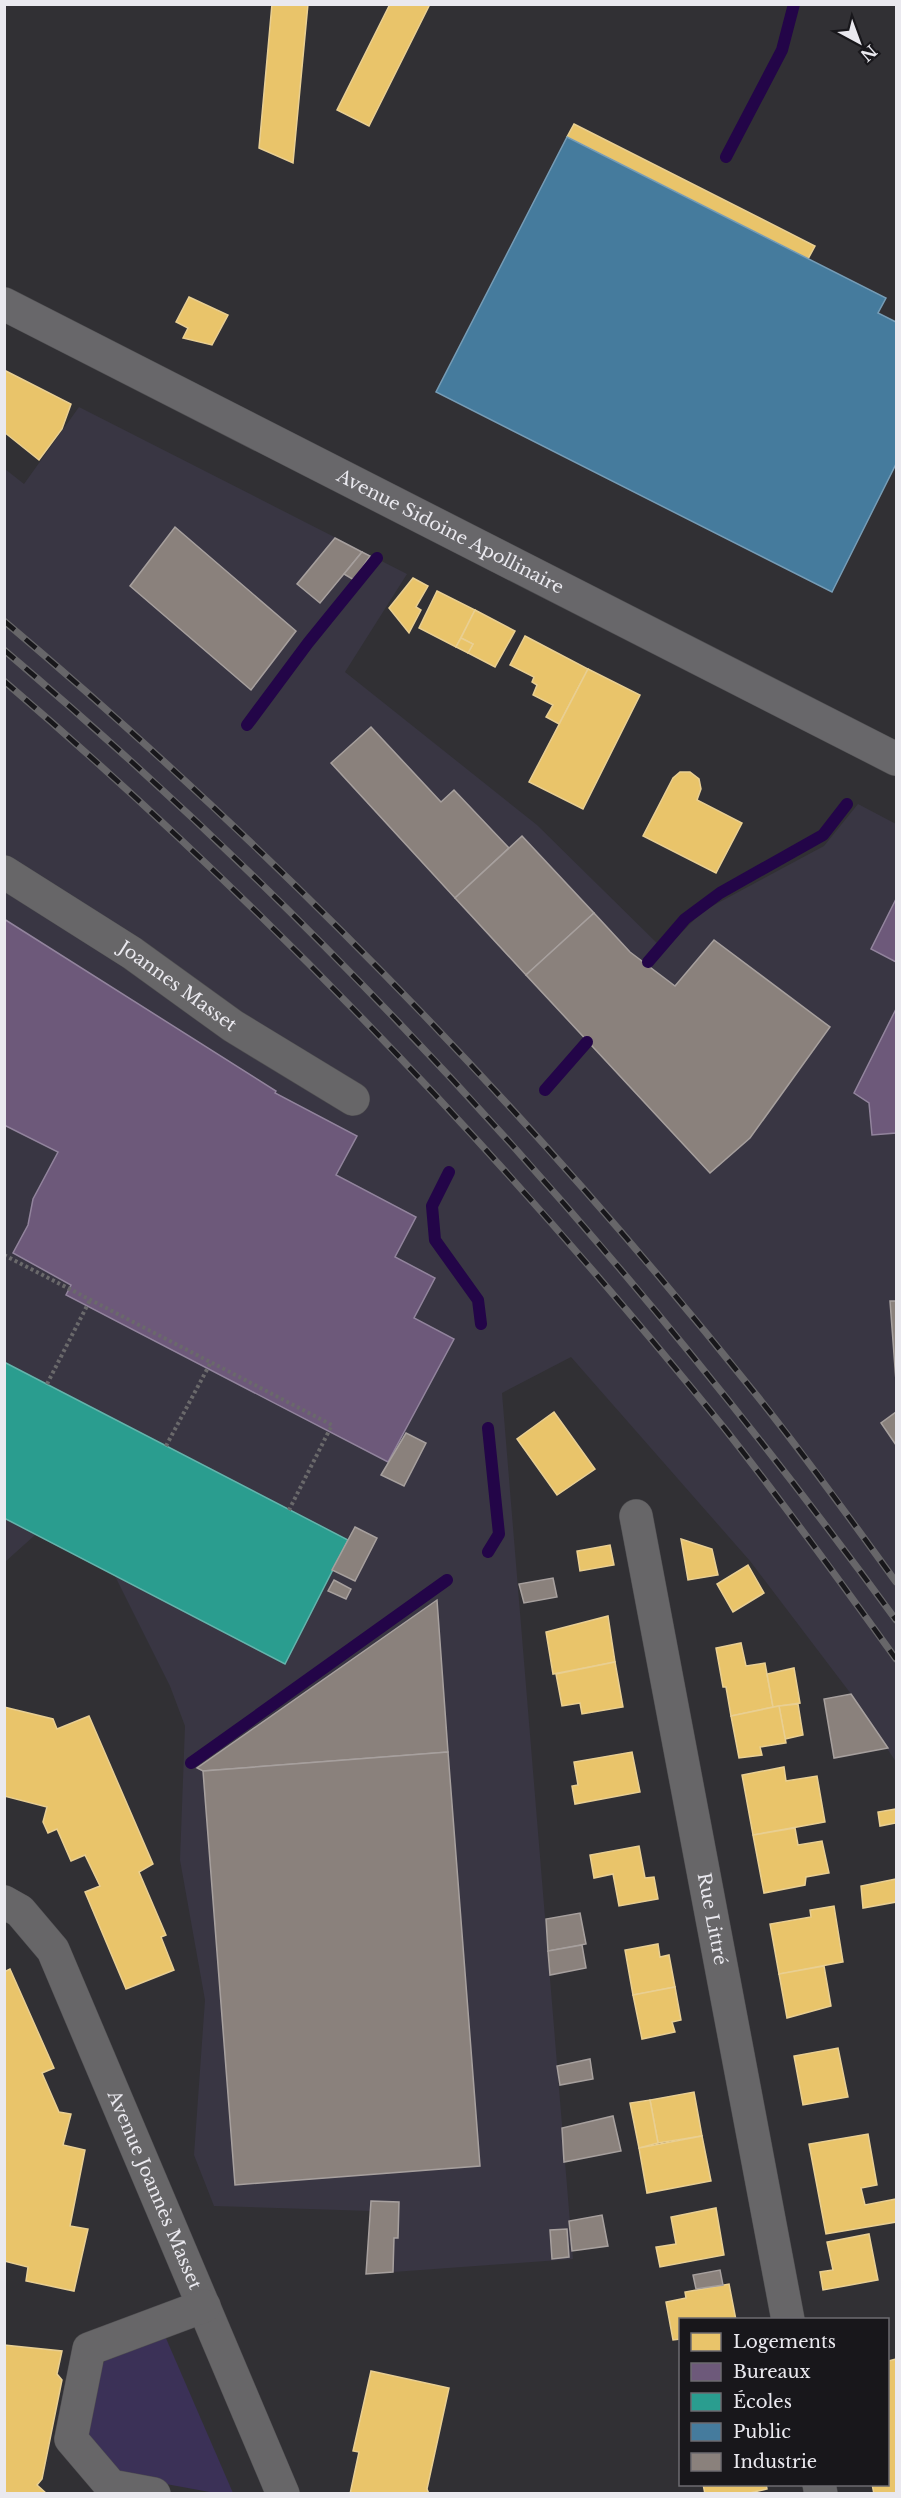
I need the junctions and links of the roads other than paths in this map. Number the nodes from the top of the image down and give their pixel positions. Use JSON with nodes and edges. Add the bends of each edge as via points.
{"nodes":[{"id":1,"x":4,"y":303,"type":"edge"},
{"id":2,"x":897,"y":759,"type":"edge"},
{"id":3,"x":4,"y":872,"type":"edge"},
{"id":4,"x":352,"y":1099,"type":"dead end"},
{"id":5,"x":636,"y":1516,"type":"dead end"},
{"id":6,"x":4,"y":1902,"type":"edge"},
{"id":7,"x":204,"y":2306,"type":"junction"},
{"id":8,"x":788,"y":2318,"type":"edge"},
{"id":9,"x":279,"y":2492,"type":"edge"},
{"id":10,"x":154,"y":2493,"type":"edge"}],
"edges":[{"from":1,"to":2,"type":"main road","name":"Avenue Sidoine Apollinaire"},
{"from":3,"to":4,"type":"street","name":"Joannes Masset","via":[[132,953],[232,1026]]},
{"from":5,"to":8,"type":"street","name":"Rue Littré"},
{"from":6,"to":7,"type":"street","name":"Avenue Joannès Masset","via":[[21,1911],[53,1950]]},
{"from":7,"to":9,"type":"street","name":"Avenue Joannès Masset"},
{"from":7,"to":10,"type":"street","via":[[89,2349],[71,2439],[111,2486]]}]}
